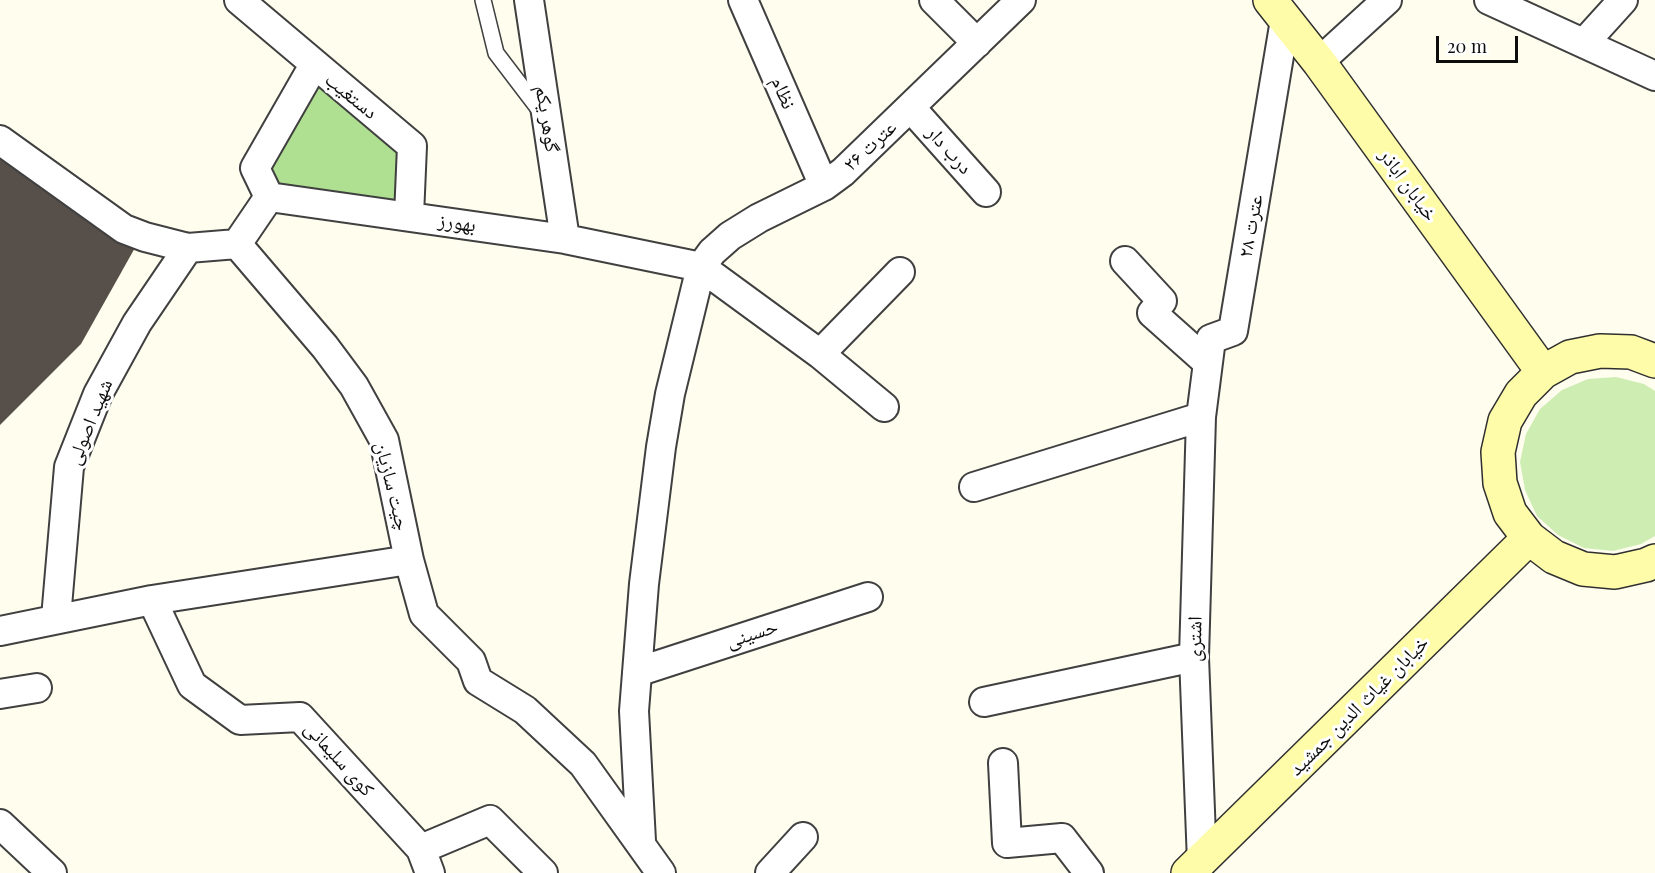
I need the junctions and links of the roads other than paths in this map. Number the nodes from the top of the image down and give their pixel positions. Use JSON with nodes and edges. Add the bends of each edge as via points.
{"nodes":[{"id":1,"x":483,"y":0,"type":"edge"},
{"id":2,"x":529,"y":0,"type":"edge"},
{"id":3,"x":743,"y":0,"type":"edge"},
{"id":4,"x":934,"y":0,"type":"edge"},
{"id":5,"x":1021,"y":0,"type":"edge"},
{"id":6,"x":1387,"y":0,"type":"edge"},
{"id":7,"x":1489,"y":0,"type":"edge"},
{"id":8,"x":1623,"y":0,"type":"edge"},
{"id":9,"x":249,"y":4,"type":"edge"},
{"id":10,"x":1277,"y":10,"type":"edge"},
{"id":11,"x":977,"y":42,"type":"junction"},
{"id":12,"x":1585,"y":42,"type":"junction"},
{"id":13,"x":1319,"y":62,"type":"junction"},
{"id":14,"x":314,"y":65,"type":"junction"},
{"id":15,"x":1655,"y":76,"type":"edge"},
{"id":16,"x":911,"y":108,"type":"junction"},
{"id":17,"x":548,"y":121,"type":"junction"},
{"id":18,"x":0,"y":140,"type":"edge"},
{"id":19,"x":824,"y":186,"type":"junction"},
{"id":20,"x":986,"y":192,"type":"dead end"},
{"id":21,"x":269,"y":197,"type":"junction"},
{"id":22,"x":409,"y":216,"type":"junction"},
{"id":23,"x":565,"y":239,"type":"junction"},
{"id":24,"x":237,"y":244,"type":"junction"},
{"id":25,"x":188,"y":248,"type":"junction"},
{"id":26,"x":1125,"y":261,"type":"dead end"},
{"id":27,"x":701,"y":267,"type":"junction"},
{"id":28,"x":900,"y":272,"type":"dead end"},
{"id":29,"x":820,"y":354,"type":"junction"},
{"id":30,"x":1655,"y":361,"type":"edge"},
{"id":31,"x":1207,"y":362,"type":"junction"},
{"id":32,"x":1543,"y":372,"type":"junction"},
{"id":33,"x":884,"y":407,"type":"dead end"},
{"id":34,"x":1201,"y":417,"type":"junction"},
{"id":35,"x":974,"y":487,"type":"dead end"},
{"id":36,"x":1529,"y":538,"type":"junction"},
{"id":37,"x":409,"y":560,"type":"junction"},
{"id":38,"x":1655,"y":561,"type":"edge"},
{"id":39,"x":868,"y":597,"type":"dead end"},
{"id":40,"x":152,"y":600,"type":"junction"},
{"id":41,"x":56,"y":618,"type":"junction"},
{"id":42,"x":0,"y":631,"type":"edge"},
{"id":43,"x":1194,"y":657,"type":"junction"},
{"id":44,"x":637,"y":672,"type":"junction"},
{"id":45,"x":38,"y":688,"type":"dead end"},
{"id":46,"x":0,"y":694,"type":"edge"},
{"id":47,"x":984,"y":702,"type":"dead end"},
{"id":48,"x":1003,"y":763,"type":"dead end"},
{"id":49,"x":0,"y":824,"type":"edge"},
{"id":50,"x":803,"y":837,"type":"dead end"},
{"id":51,"x":641,"y":841,"type":"junction"},
{"id":52,"x":425,"y":861,"type":"edge"},
{"id":53,"x":1195,"y":867,"type":"edge"},
{"id":54,"x":52,"y":873,"type":"edge"},
{"id":55,"x":543,"y":873,"type":"edge"},
{"id":56,"x":661,"y":873,"type":"edge"},
{"id":57,"x":770,"y":873,"type":"edge"},
{"id":58,"x":1089,"y":873,"type":"edge"}],
"edges":[{"from":1,"to":17,"type":"lane","via":[[496,52]]},
{"from":2,"to":17,"type":"street","name":"گوهر یکم"},
{"from":3,"to":19,"type":"street","name":"نظام"},
{"from":4,"to":11,"type":"street"},
{"from":5,"to":11,"type":"street","name":"عترت ۲۶"},
{"from":6,"to":13,"type":"street"},
{"from":7,"to":12,"type":"street"},
{"from":8,"to":12,"type":"street"},
{"from":9,"to":14,"type":"street","name":"دستغیب"},
{"from":10,"to":13,"type":"main road","name":"خیابان اباذر"},
{"from":10,"to":31,"type":"street","name":"عترت ۲۸","via":[[1233,331],[1211,339]]},
{"from":11,"to":16,"type":"street","name":"عترت ۲۶"},
{"from":12,"to":15,"type":"street"},
{"from":13,"to":32,"type":"main road","name":"خیابان اباذر"},
{"from":14,"to":21,"type":"street","via":[[255,168]]},
{"from":14,"to":22,"type":"street","name":"دستغیب","via":[[412,146]]},
{"from":16,"to":19,"type":"street","name":"عترت ۲۶"},
{"from":16,"to":20,"type":"street","name":"درب دار"},
{"from":17,"to":23,"type":"street","name":"گوهر یکم"},
{"from":18,"to":25,"type":"street","via":[[124,229]]},
{"from":19,"to":27,"type":"street","name":"عترت ۲۶","via":[[730,236]]},
{"from":21,"to":22,"type":"street","name":"بهورز"},
{"from":21,"to":24,"type":"street"},
{"from":22,"to":23,"type":"street","name":"بهورز"},
{"from":23,"to":27,"type":"street","name":"بهورز"},
{"from":24,"to":25,"type":"street"},
{"from":24,"to":37,"type":"street","name":"چیت سازیان","via":[[325,347],[354,386],[384,440]]},
{"from":25,"to":41,"type":"street","name":"شهید اصولی","via":[[137,323],[98,394],[69,467]]},
{"from":26,"to":31,"type":"street","via":[[1162,301],[1152,313]]},
{"from":27,"to":29,"type":"street"},
{"from":27,"to":44,"type":"street","via":[[661,447]]},
{"from":28,"to":29,"type":"street"},
{"from":29,"to":33,"type":"street"},
{"from":30,"to":32,"type":"main road","via":[[1631,352],[1600,351],[1570,357]]},
{"from":31,"to":34,"type":"street","name":"عترت ۲۸"},
{"from":32,"to":36,"type":"main road","via":[[1510,412],[1498,452],[1500,483],[1510,513]]},
{"from":34,"to":35,"type":"street"},
{"from":34,"to":43,"type":"street","name":"اشتری"},
{"from":36,"to":38,"type":"main road","via":[[1554,557],[1583,569],[1615,572]]},
{"from":36,"to":53,"type":"main road","name":"خیابان غیاث الدین جمشید"},
{"from":37,"to":40,"type":"street"},
{"from":37,"to":51,"type":"street","name":"چیت سازیان","via":[[424,614],[471,661],[478,681],[525,710],[583,764]]},
{"from":39,"to":44,"type":"street","name":"حسینی"},
{"from":40,"to":41,"type":"street"},
{"from":40,"to":52,"type":"street","name":"کوی سلیمانی","via":[[192,685],[240,720],[300,717]]},
{"from":41,"to":42,"type":"street"},
{"from":43,"to":47,"type":"street"},
{"from":43,"to":53,"type":"street","name":"اشتری"},
{"from":44,"to":51,"type":"street","via":[[634,711]]},
{"from":45,"to":46,"type":"street"},
{"from":48,"to":58,"type":"street","via":[[1007,843],[1062,838]]},
{"from":49,"to":54,"type":"street"},
{"from":50,"to":57,"type":"street"},
{"from":51,"to":56,"type":"street","name":"چیت سازیان"},
{"from":52,"to":55,"type":"street","name":"کوی سلیمانی","via":[[490,820]]}]}
